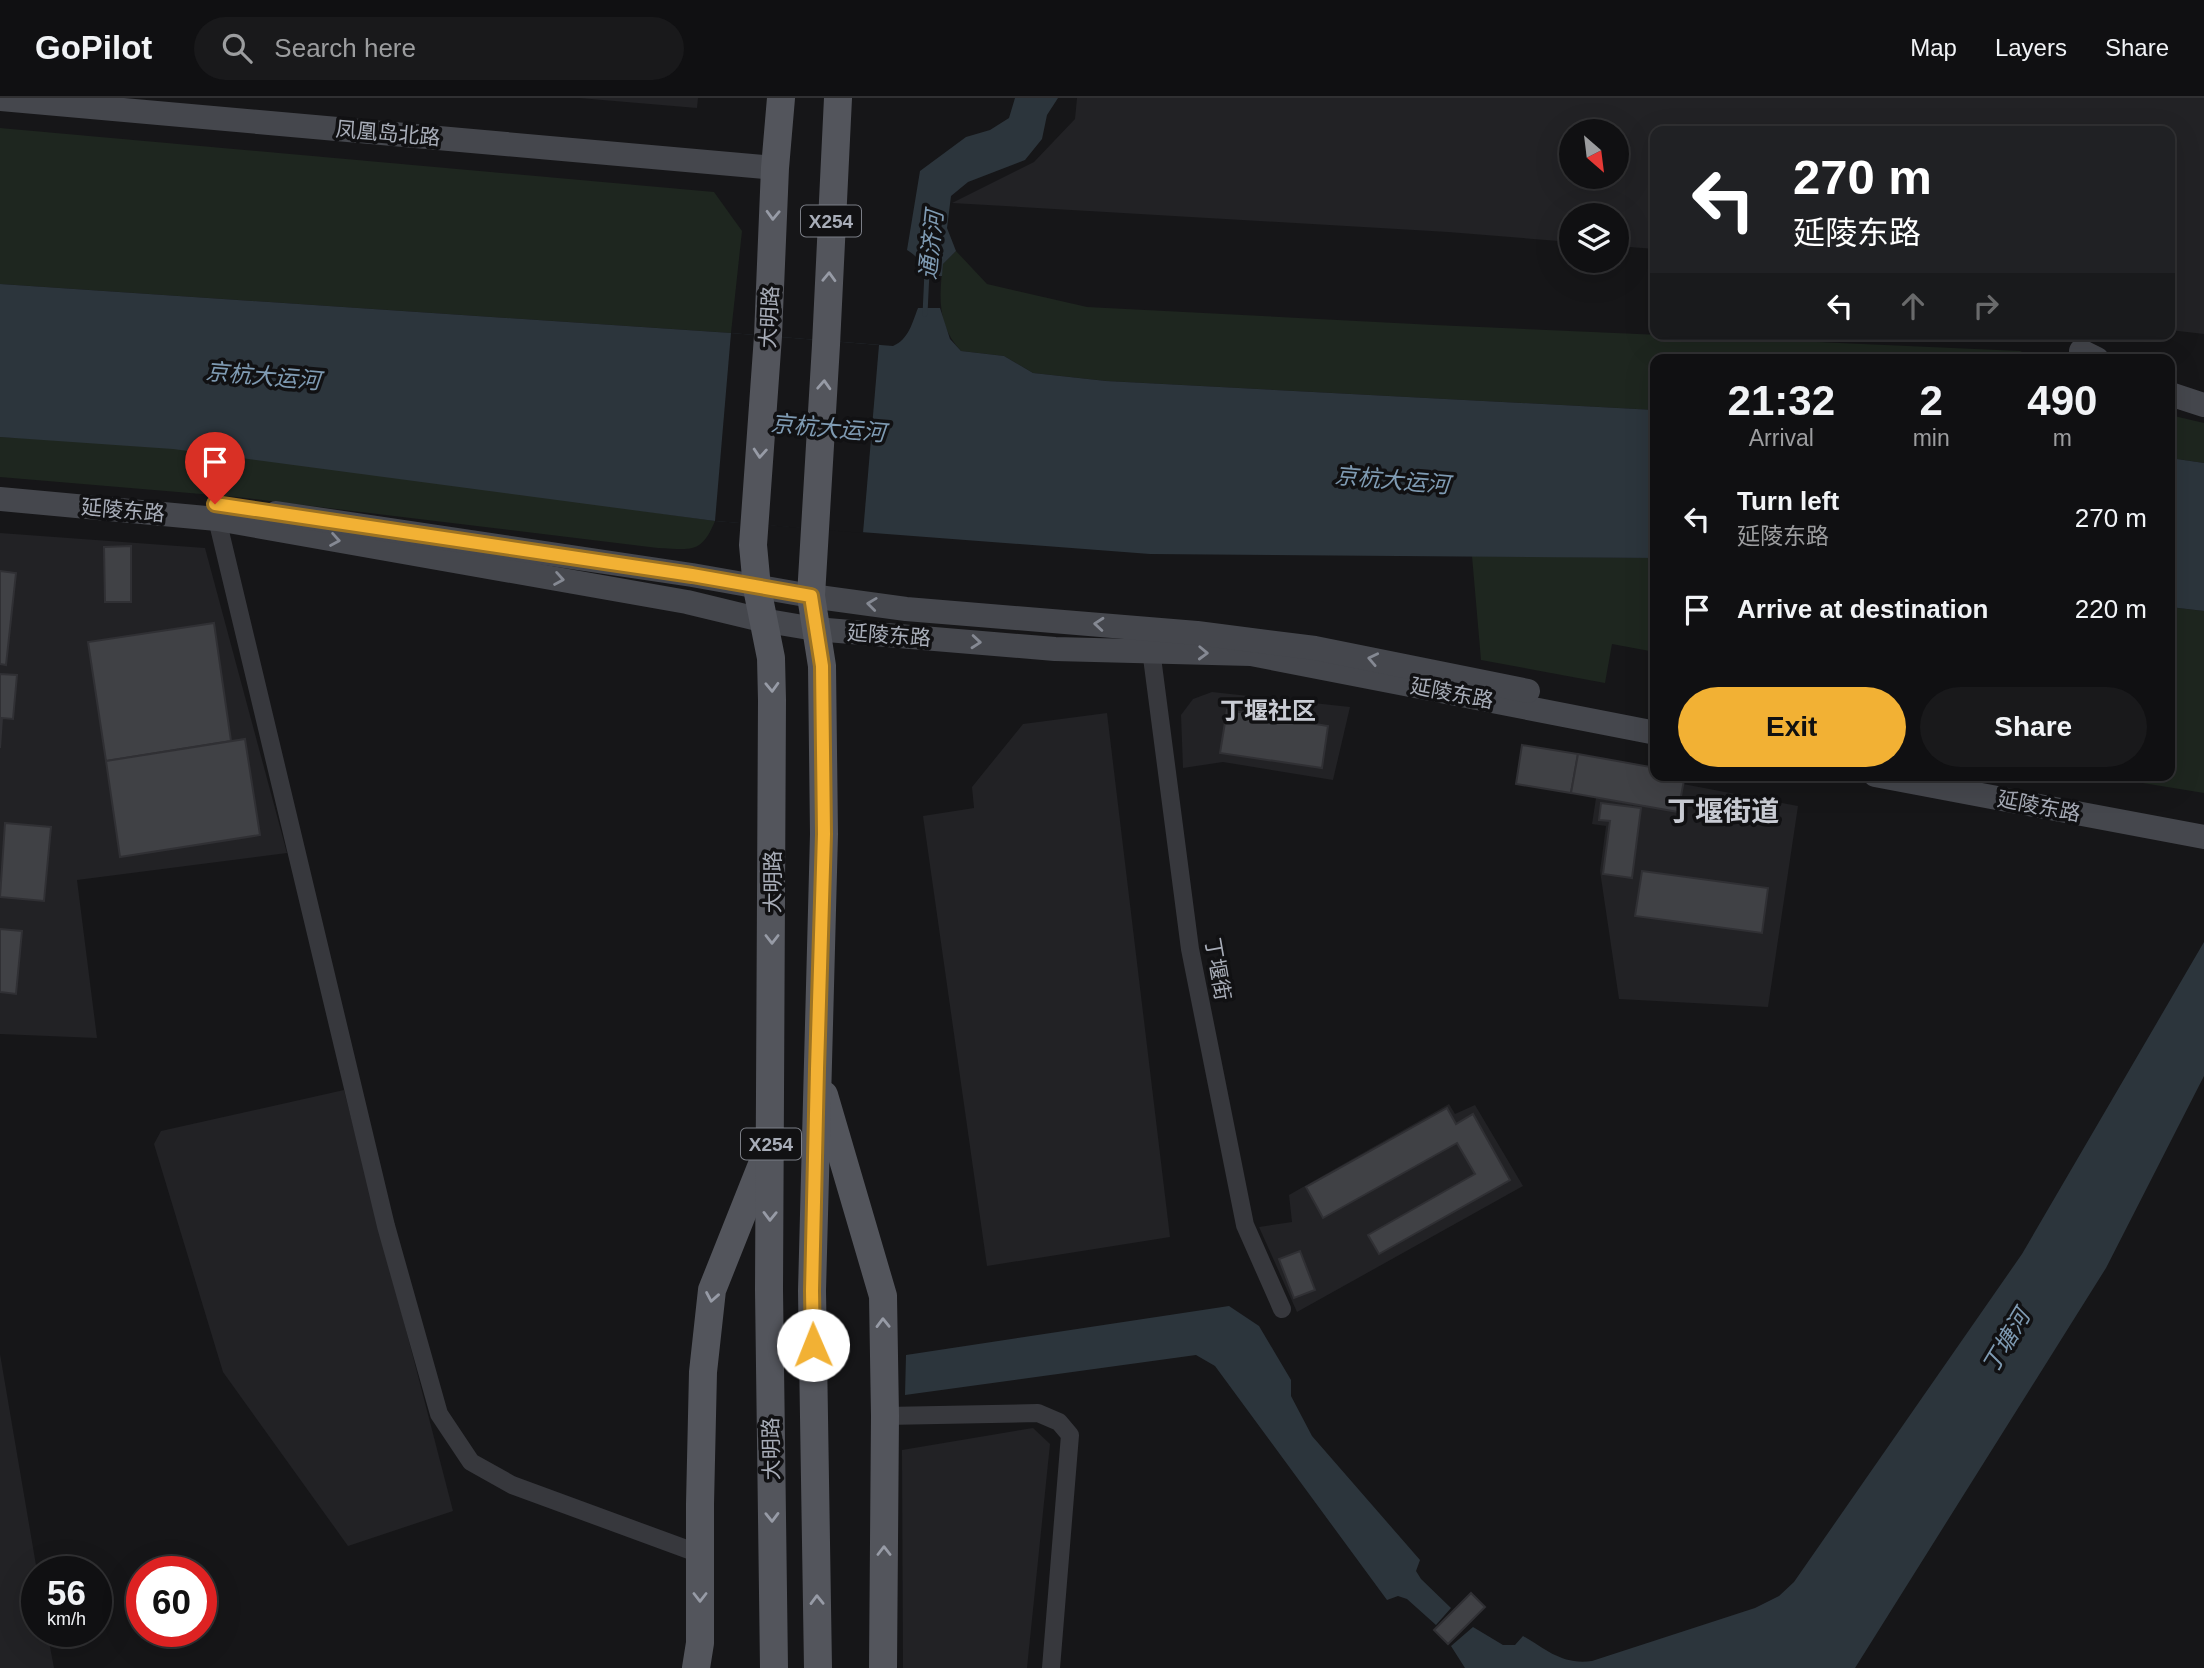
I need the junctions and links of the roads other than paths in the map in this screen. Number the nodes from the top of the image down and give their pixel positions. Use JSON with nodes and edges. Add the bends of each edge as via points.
{"nodes":[{"id":1,"x":781,"y":98,"type":"edge"},
{"id":2,"x":838,"y":98,"type":"edge"},
{"id":3,"x":0,"y":99,"type":"edge"},
{"id":4,"x":775,"y":168,"type":"junction"},
{"id":5,"x":2175,"y":396,"type":"edge"},
{"id":6,"x":2204,"y":405,"type":"edge"},
{"id":7,"x":0,"y":483,"type":"edge"},
{"id":8,"x":0,"y":499,"type":"edge"},
{"id":9,"x":216,"y":511,"type":"junction"},
{"id":10,"x":757,"y":587,"type":"junction"},
{"id":11,"x":811,"y":596,"type":"junction"},
{"id":12,"x":762,"y":620,"type":"junction"},
{"id":13,"x":815,"y":629,"type":"junction"},
{"id":14,"x":1149,"y":640,"type":"junction"},
{"id":15,"x":1650,"y":716,"type":"edge"},
{"id":16,"x":1650,"y":732,"type":"edge"},
{"id":17,"x":1907,"y":781,"type":"edge"},
{"id":18,"x":1987,"y":781,"type":"edge"},
{"id":19,"x":2204,"y":821,"type":"edge"},
{"id":20,"x":2204,"y":837,"type":"edge"},
{"id":21,"x":817,"y":1069,"type":"junction"},
{"id":22,"x":771,"y":1142,"type":"junction"},
{"id":23,"x":1282,"y":1309,"type":"dead end"},
{"id":24,"x":885,"y":1416,"type":"junction"},
{"id":25,"x":700,"y":1555,"type":"junction"},
{"id":26,"x":696,"y":1668,"type":"edge"},
{"id":27,"x":774,"y":1668,"type":"edge"},
{"id":28,"x":818,"y":1668,"type":"edge"},
{"id":29,"x":883,"y":1668,"type":"edge"},
{"id":30,"x":1051,"y":1668,"type":"edge"}],
"edges":[{"from":1,"to":4,"type":"main road","name":"大明路","number":"X254"},
{"from":11,"to":2,"type":"main road","name":"大明路","number":"X254","one_way":true},
{"from":3,"to":4,"type":"main road","name":"凤凰岛北路"},
{"from":4,"to":10,"type":"main road","name":"大明路","number":"X254","one_way":true,"via":[[752,545]]},
{"from":5,"to":6,"type":"main road"},
{"from":7,"to":9,"type":"main road","name":"延陵东路"},
{"from":8,"to":9,"type":"main road","name":"延陵东路"},
{"from":9,"to":10,"type":"main road","name":"延陵东路"},
{"from":9,"to":12,"type":"main road","name":"延陵东路","one_way":true,"via":[[687,601]]},
{"from":9,"to":25,"type":"street","via":[[386,1226],[439,1414],[471,1462],[512,1485]]},
{"from":10,"to":11,"type":"main road","name":"延陵东路"},
{"from":10,"to":12,"type":"main road","name":"大明路","number":"X254"},
{"from":11,"to":13,"type":"main road","name":"大明路","number":"X254"},
{"from":14,"to":11,"type":"main road","name":"延陵东路","one_way":true},
{"from":12,"to":13,"type":"main road","name":"延陵东路"},
{"from":12,"to":22,"type":"main road","name":"大明路","number":"X254","one_way":true,"via":[[771,658],[772,700]]},
{"from":13,"to":14,"type":"main road","name":"延陵东路","one_way":true,"via":[[1055,649]]},
{"from":13,"to":21,"type":"main road","name":"大明路","number":"X254","via":[[822,666],[824,834]]},
{"from":15,"to":14,"type":"main road","name":"延陵东路","one_way":true,"via":[[1315,648]]},
{"from":14,"to":16,"type":"main road","name":"延陵东路","one_way":true,"via":[[1251,654]]},
{"from":14,"to":23,"type":"street","name":"丁堰街","via":[[1190,949],[1245,1224]]},
{"from":17,"to":20,"type":"main road","name":"延陵东路"},
{"from":18,"to":19,"type":"main road","name":"延陵东路"},
{"from":24,"to":21,"type":"main road","one_way":true,"via":[[883,1296]]},
{"from":28,"to":21,"type":"main road","name":"大明路","number":"X254","one_way":true,"via":[[812,1291]]},
{"from":22,"to":25,"type":"main road","one_way":true,"via":[[712,1290],[703,1372]]},
{"from":22,"to":27,"type":"main road","name":"大明路","number":"X254","one_way":true},
{"from":29,"to":24,"type":"main road","one_way":true},
{"from":24,"to":30,"type":"street","via":[[1038,1413],[1059,1422],[1070,1435]]},
{"from":25,"to":26,"type":"main road","one_way":true}]}
